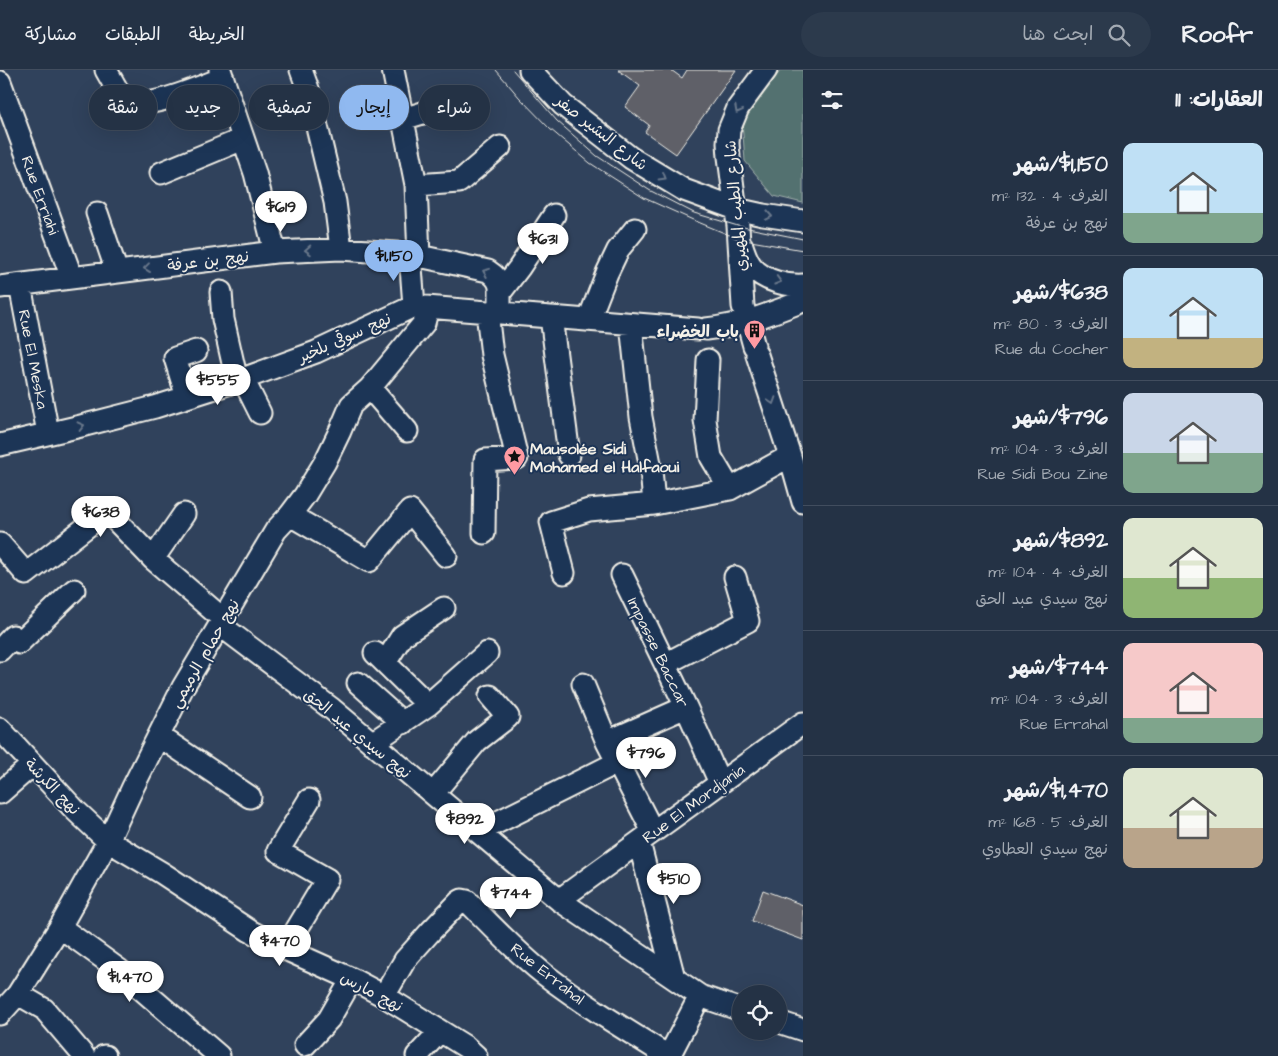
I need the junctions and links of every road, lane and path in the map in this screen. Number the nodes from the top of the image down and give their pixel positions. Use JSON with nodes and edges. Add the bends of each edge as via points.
{"nodes":[{"id":1,"x":106,"y":70,"type":"edge"},
{"id":2,"x":301,"y":70,"type":"edge"},
{"id":3,"x":393,"y":70,"type":"edge"},
{"id":4,"x":530,"y":70,"type":"edge"},
{"id":5,"x":766,"y":70,"type":"edge"},
{"id":6,"x":222,"y":74,"type":"edge"},
{"id":7,"x":0,"y":82,"type":"edge"},
{"id":8,"x":396,"y":85,"type":"edge"},
{"id":9,"x":404,"y":130,"type":"edge"},
{"id":10,"x":243,"y":139,"type":"junction"},
{"id":11,"x":500,"y":147,"type":"dead end"},
{"id":12,"x":161,"y":174,"type":"dead end"},
{"id":13,"x":416,"y":185,"type":"junction"},
{"id":14,"x":736,"y":209,"type":"junction"},
{"id":15,"x":97,"y":213,"type":"dead end"},
{"id":16,"x":554,"y":215,"type":"dead end"},
{"id":17,"x":803,"y":221,"type":"edge"},
{"id":18,"x":634,"y":229,"type":"dead end"},
{"id":19,"x":739,"y":239,"type":"junction"},
{"id":20,"x":341,"y":249,"type":"junction"},
{"id":21,"x":275,"y":252,"type":"junction"},
{"id":22,"x":415,"y":255,"type":"junction"},
{"id":23,"x":117,"y":272,"type":"junction"},
{"id":24,"x":72,"y":278,"type":"junction"},
{"id":25,"x":803,"y":285,"type":"edge"},
{"id":26,"x":10,"y":286,"type":"edge"},
{"id":27,"x":221,"y":292,"type":"dead end"},
{"id":28,"x":803,"y":301,"type":"edge"},
{"id":29,"x":496,"y":306,"type":"junction"},
{"id":30,"x":421,"y":307,"type":"junction"},
{"id":31,"x":551,"y":317,"type":"junction"},
{"id":32,"x":588,"y":320,"type":"junction"},
{"id":33,"x":747,"y":322,"type":"junction"},
{"id":34,"x":631,"y":324,"type":"junction"},
{"id":35,"x":196,"y":351,"type":"dead end"},
{"id":36,"x":708,"y":360,"type":"dead end"},
{"id":37,"x":240,"y":380,"type":"junction"},
{"id":38,"x":370,"y":388,"type":"junction"},
{"id":39,"x":187,"y":397,"type":"junction"},
{"id":40,"x":260,"y":414,"type":"dead end"},
{"id":41,"x":407,"y":430,"type":"dead end"},
{"id":42,"x":48,"y":433,"type":"junction"},
{"id":43,"x":0,"y":445,"type":"edge"},
{"id":44,"x":569,"y":455,"type":"dead end"},
{"id":45,"x":790,"y":456,"type":"junction"},
{"id":46,"x":730,"y":490,"type":"junction"},
{"id":47,"x":803,"y":502,"type":"edge"},
{"id":48,"x":654,"y":504,"type":"junction"},
{"id":49,"x":184,"y":514,"type":"dead end"},
{"id":50,"x":290,"y":515,"type":"junction"},
{"id":51,"x":484,"y":534,"type":"dead end"},
{"id":52,"x":0,"y":544,"type":"edge"},
{"id":53,"x":446,"y":556,"type":"dead end"},
{"id":54,"x":153,"y":559,"type":"junction"},
{"id":55,"x":564,"y":573,"type":"dead end"},
{"id":56,"x":622,"y":575,"type":"dead end"},
{"id":57,"x":735,"y":577,"type":"dead end"},
{"id":58,"x":74,"y":590,"type":"dead end"},
{"id":59,"x":444,"y":608,"type":"dead end"},
{"id":60,"x":222,"y":622,"type":"junction"},
{"id":61,"x":0,"y":650,"type":"edge"},
{"id":62,"x":486,"y":652,"type":"dead end"},
{"id":63,"x":665,"y":664,"type":"junction"},
{"id":64,"x":358,"y":683,"type":"dead end"},
{"id":65,"x":584,"y":684,"type":"dead end"},
{"id":66,"x":490,"y":696,"type":"dead end"},
{"id":67,"x":428,"y":705,"type":"junction"},
{"id":68,"x":686,"y":707,"type":"junction"},
{"id":69,"x":402,"y":723,"type":"junction"},
{"id":70,"x":803,"y":723,"type":"edge"},
{"id":71,"x":0,"y":729,"type":"edge"},
{"id":72,"x":159,"y":736,"type":"junction"},
{"id":73,"x":607,"y":742,"type":"junction"},
{"id":74,"x":372,"y":743,"type":"junction"},
{"id":75,"x":618,"y":762,"type":"junction"},
{"id":76,"x":32,"y":765,"type":"junction"},
{"id":77,"x":720,"y":783,"type":"junction"},
{"id":78,"x":0,"y":793,"type":"edge"},
{"id":79,"x":433,"y":794,"type":"junction"},
{"id":80,"x":250,"y":797,"type":"dead end"},
{"id":81,"x":309,"y":800,"type":"dead end"},
{"id":82,"x":478,"y":832,"type":"junction"},
{"id":83,"x":646,"y":837,"type":"junction"},
{"id":84,"x":108,"y":841,"type":"junction"},
{"id":85,"x":559,"y":900,"type":"junction"},
{"id":86,"x":60,"y":927,"type":"junction"},
{"id":87,"x":285,"y":949,"type":"junction"},
{"id":88,"x":674,"y":978,"type":"junction"},
{"id":89,"x":352,"y":979,"type":"junction"},
{"id":90,"x":18,"y":994,"type":"junction"},
{"id":91,"x":384,"y":996,"type":"junction"},
{"id":92,"x":700,"y":996,"type":"junction"},
{"id":93,"x":732,"y":1007,"type":"edge"},
{"id":94,"x":0,"y":1014,"type":"edge"},
{"id":95,"x":787,"y":1025,"type":"edge"},
{"id":96,"x":803,"y":1030,"type":"edge"},
{"id":97,"x":440,"y":1031,"type":"junction"},
{"id":98,"x":305,"y":1046,"type":"dead end"},
{"id":99,"x":84,"y":1056,"type":"edge"},
{"id":100,"x":219,"y":1056,"type":"edge"},
{"id":101,"x":417,"y":1056,"type":"edge"},
{"id":102,"x":476,"y":1056,"type":"edge"},
{"id":103,"x":668,"y":1056,"type":"edge"}],
"edges":[{"from":1,"to":6,"type":"street","via":[[123,100],[134,103],[172,97]]},
{"from":2,"to":20,"type":"street","via":[[335,202]]},
{"from":3,"to":8,"type":"street"},
{"from":4,"to":14,"type":"street","name":"شارع البشير صفر","one_way":true,"via":[[563,105],[631,158],[684,190]]},
{"from":5,"to":14,"type":"street","name":"شارع الطيب المهيري","one_way":true,"via":[[738,108],[729,130]]},
{"from":6,"to":10,"type":"street"},
{"from":7,"to":24,"type":"street","name":"Rue Erriahi"},
{"from":9,"to":13,"type":"street"},
{"from":10,"to":12,"type":"street"},
{"from":10,"to":21,"type":"street"},
{"from":11,"to":13,"type":"street","via":[[459,182]]},
{"from":13,"to":22,"type":"street"},
{"from":14,"to":17,"type":"street","name":"شارع البشير صفر","one_way":true},
{"from":14,"to":19,"type":"street","name":"شارع الطيب المهيري"},
{"from":15,"to":23,"type":"street"},
{"from":16,"to":29,"type":"street"},
{"from":18,"to":32,"type":"street","via":[[618,250]]},
{"from":19,"to":25,"type":"street","one_way":true,"via":[[746,258],[764,276],[778,282]]},
{"from":19,"to":33,"type":"street","name":"شارع الطيب المهيري"},
{"from":20,"to":21,"type":"street","name":"نهج بن عرفة","one_way":true},
{"from":20,"to":22,"type":"street","name":"نهج بن عرفة"},
{"from":21,"to":23,"type":"street","name":"نهج بن عرفة","one_way":true},
{"from":29,"to":22,"type":"street","name":"نهج بن عرفة","one_way":true,"via":[[500,287],[494,274]]},
{"from":22,"to":30,"type":"street"},
{"from":23,"to":24,"type":"street","name":"نهج بن عرفة"},
{"from":24,"to":26,"type":"street","name":"نهج بن عرفة"},
{"from":26,"to":42,"type":"street","name":"Rue El Meska"},
{"from":27,"to":37,"type":"street","via":[[223,319]]},
{"from":28,"to":33,"type":"street","name":"نهج سوقي بلخير"},
{"from":29,"to":30,"type":"street","name":"نهج سوقي بلخير"},
{"from":29,"to":31,"type":"street","name":"نهج سوقي بلخير"},
{"from":29,"to":51,"type":"street","name":"نهج بن عرفة","via":[[492,354],[517,458],[485,460]]},
{"from":30,"to":37,"type":"street","name":"نهج سوقي بلخير"},
{"from":30,"to":38,"type":"street","name":"نهج حمام الرميمي","via":[[424,323]]},
{"from":31,"to":32,"type":"street","name":"نهج سوقي بلخير"},
{"from":31,"to":44,"type":"street"},
{"from":32,"to":34,"type":"street","name":"نهج سوقي بلخير"},
{"from":33,"to":34,"type":"street","name":"نهج سوقي بلخير","via":[[702,329]]},
{"from":33,"to":45,"type":"street","name":"شارع الطيب المهيري","one_way":true},
{"from":34,"to":48,"type":"street"},
{"from":35,"to":39,"type":"street","via":[[175,358]]},
{"from":36,"to":46,"type":"street","via":[[706,420],[710,456]]},
{"from":37,"to":39,"type":"street","name":"نهج سوقي بلخير"},
{"from":37,"to":40,"type":"street"},
{"from":38,"to":41,"type":"street"},
{"from":38,"to":50,"type":"street","name":"نهج حمام الرميمي","via":[[351,405],[325,462]]},
{"from":42,"to":39,"type":"street","name":"نهج سوقي بلخير","one_way":true},
{"from":42,"to":43,"type":"street","name":"نهج سوقي بلخير"},
{"from":45,"to":46,"type":"street"},
{"from":45,"to":47,"type":"street","name":"شارع الطيب المهيري"},
{"from":46,"to":48,"type":"street"},
{"from":48,"to":55,"type":"street","via":[[589,510],[551,522]]},
{"from":49,"to":54,"type":"street"},
{"from":50,"to":53,"type":"street","via":[[369,561],[410,511]]},
{"from":50,"to":60,"type":"street","name":"نهج حمام الرميمي","via":[[276,530]]},
{"from":52,"to":54,"type":"street","name":"نهج سيدي عبد الحق","via":[[26,574],[107,511]]},
{"from":54,"to":60,"type":"street","name":"نهج سيدي عبد الحق"},
{"from":56,"to":63,"type":"street","name":"Impasse Baccar"},
{"from":57,"to":63,"type":"street","via":[[748,621]]},
{"from":58,"to":61,"type":"street","via":[[19,643],[13,636]]},
{"from":59,"to":67,"type":"street","via":[[402,636],[380,658]]},
{"from":60,"to":72,"type":"street","name":"نهج حمام الرميمي","via":[[183,687]]},
{"from":60,"to":74,"type":"street","name":"نهج سيدي عبد الحق"},
{"from":62,"to":67,"type":"street"},
{"from":63,"to":68,"type":"street","name":"Impasse Baccar"},
{"from":64,"to":69,"type":"street"},
{"from":65,"to":73,"type":"street"},
{"from":66,"to":79,"type":"street","via":[[508,717],[477,741]]},
{"from":67,"to":69,"type":"street"},
{"from":68,"to":73,"type":"street"},
{"from":68,"to":77,"type":"street","name":"Impasse Baccar"},
{"from":69,"to":74,"type":"street"},
{"from":70,"to":77,"type":"street","name":"Rue El Mordjania"},
{"from":71,"to":76,"type":"street","name":"نهج الكرشة"},
{"from":72,"to":80,"type":"street"},
{"from":72,"to":84,"type":"street","name":"نهج حمام الرميمي"},
{"from":73,"to":75,"type":"street"},
{"from":74,"to":79,"type":"street","name":"نهج سيدي عبد الحق"},
{"from":75,"to":82,"type":"street"},
{"from":75,"to":83,"type":"street"},
{"from":76,"to":78,"type":"street"},
{"from":76,"to":84,"type":"street","name":"نهج الكرشة"},
{"from":77,"to":83,"type":"street","name":"Rue El Mordjania"},
{"from":79,"to":82,"type":"street","name":"نهج سيدي عبد الحق"},
{"from":81,"to":87,"type":"street","via":[[278,851],[327,879]]},
{"from":82,"to":85,"type":"street","name":"نهج سيدي عبد الحق"},
{"from":83,"to":85,"type":"street","name":"Rue El Mordjania"},
{"from":83,"to":88,"type":"street"},
{"from":84,"to":86,"type":"street","name":"نهج حمام الرميمي"},
{"from":84,"to":87,"type":"street","name":"نهج مارس"},
{"from":85,"to":88,"type":"street","name":"نهج سيدي عبد الحق"},
{"from":86,"to":90,"type":"street","name":"نهج حمام الرميمي"},
{"from":86,"to":100,"type":"street","via":[[118,969]]},
{"from":87,"to":89,"type":"street","name":"نهج مارس"},
{"from":88,"to":92,"type":"street","name":"نهج سيدي عبد الحق"},
{"from":89,"to":91,"type":"street","name":"نهج مارس"},
{"from":89,"to":98,"type":"street","via":[[329,1019]]},
{"from":90,"to":94,"type":"street","name":"نهج حمام الرميمي"},
{"from":90,"to":99,"type":"street","via":[[44,1009]]},
{"from":91,"to":97,"type":"street","name":"نهج مارس"},
{"from":91,"to":103,"type":"street","name":"Rue Errahal","via":[[405,960],[459,902],[467,901],[545,974]]},
{"from":92,"to":93,"type":"street","name":"نهج سيدي عبد الحق"},
{"from":92,"to":103,"type":"street"},
{"from":95,"to":96,"type":"street"},
{"from":97,"to":101,"type":"street"},
{"from":97,"to":102,"type":"street","name":"نهج مارس"}]}
